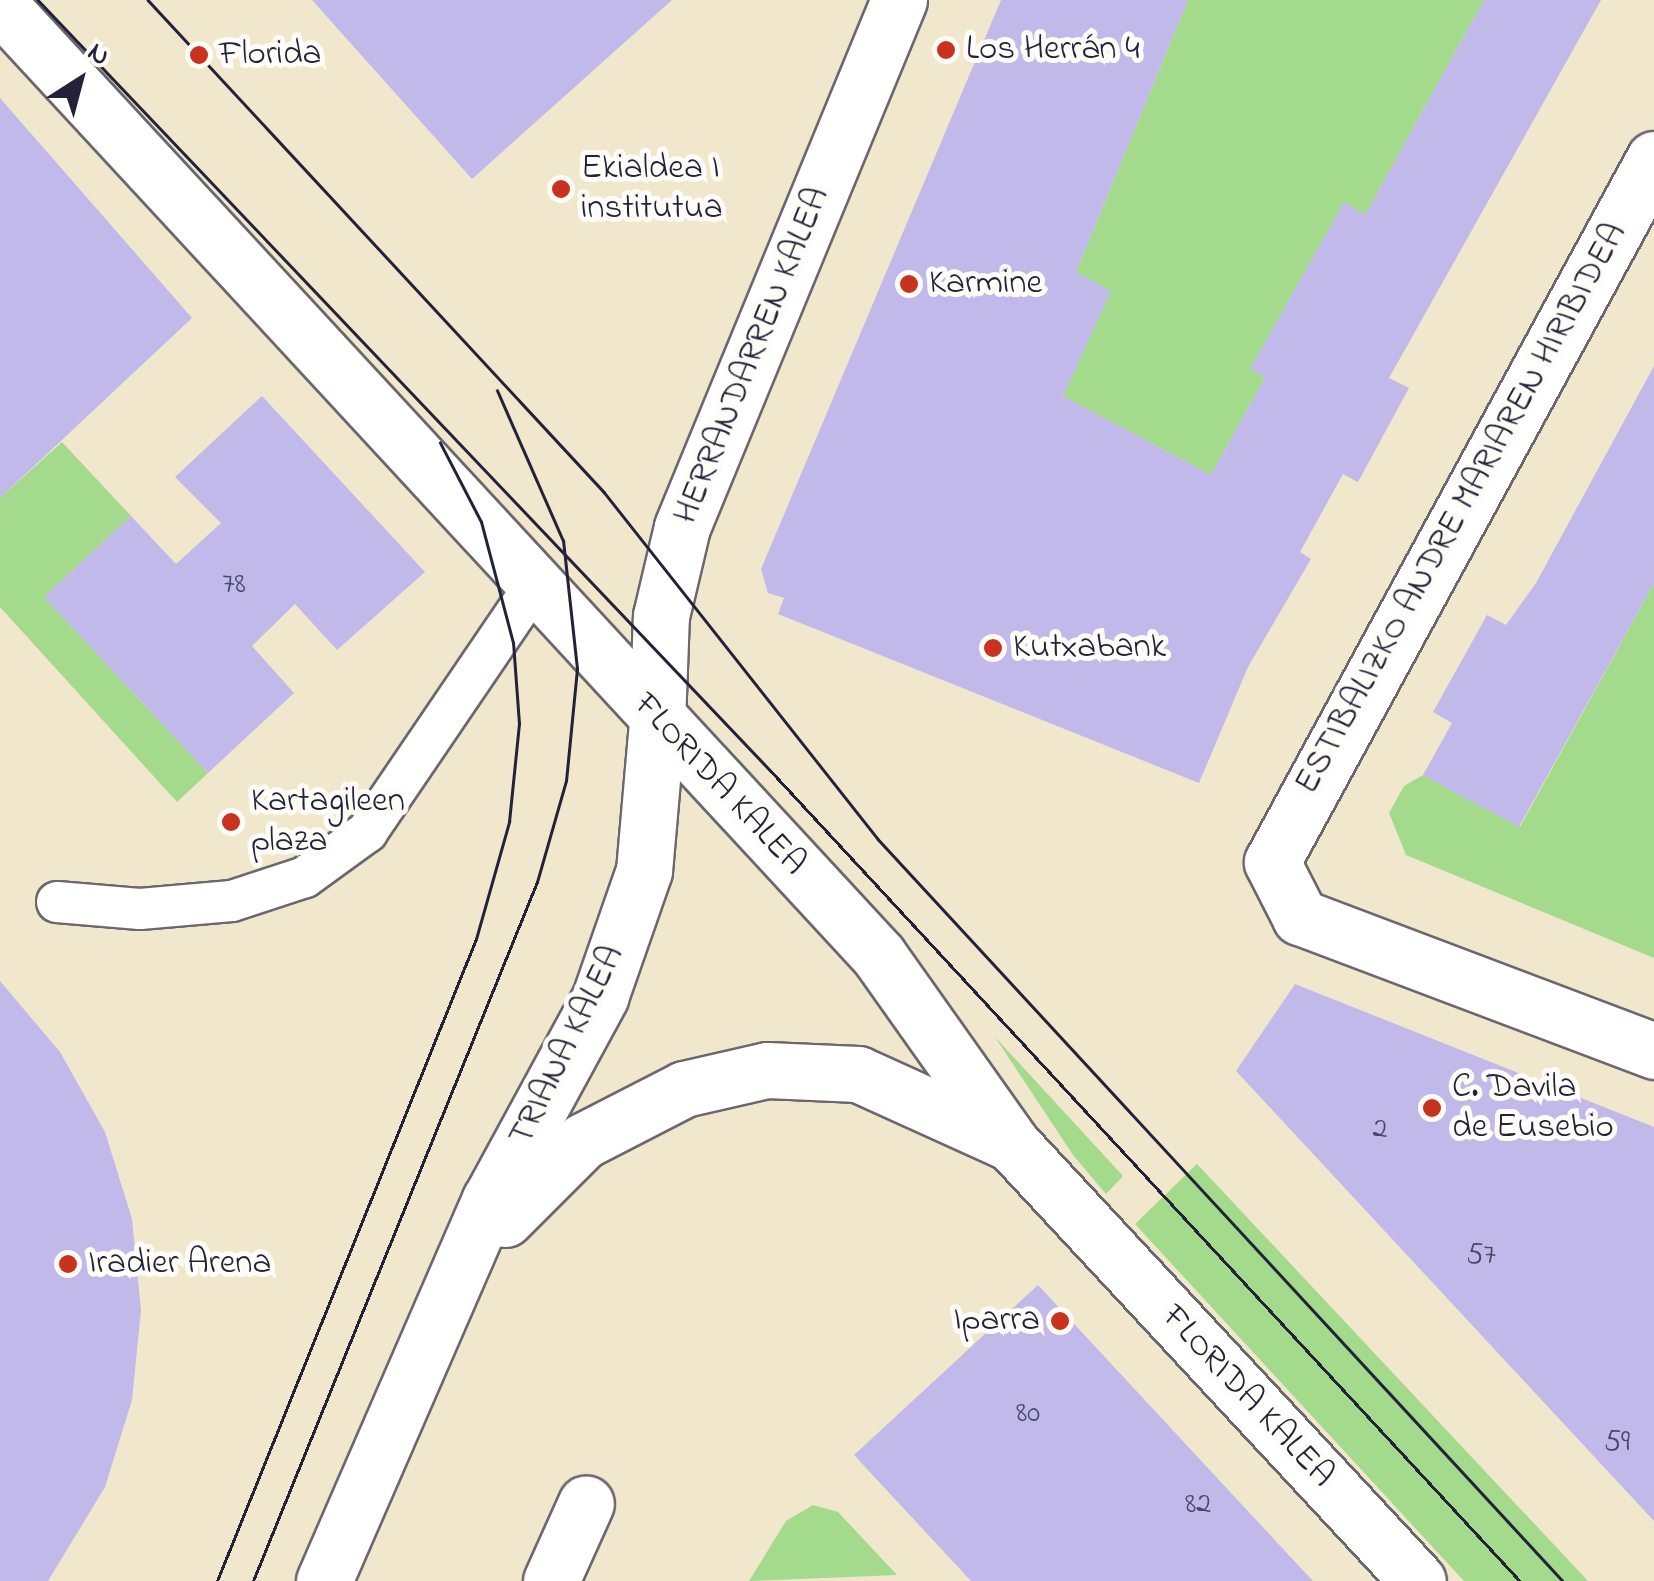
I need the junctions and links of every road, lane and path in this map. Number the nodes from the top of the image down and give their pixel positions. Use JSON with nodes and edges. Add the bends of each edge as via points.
{"nodes":[{"id":1,"x":899,"y":0,"type":"edge"},
{"id":2,"x":0,"y":5,"type":"edge"},
{"id":3,"x":1654,"y":158,"type":"edge"},
{"id":4,"x":536,"y":582,"type":"junction"},
{"id":5,"x":657,"y":723,"type":"junction"},
{"id":6,"x":58,"y":902,"type":"dead end"},
{"id":7,"x":1654,"y":1051,"type":"edge"},
{"id":8,"x":1012,"y":1144,"type":"junction"},
{"id":9,"x":446,"y":1298,"type":"junction"},
{"id":10,"x":586,"y":1503,"type":"dead end"},
{"id":11,"x":324,"y":1581,"type":"edge"},
{"id":12,"x":551,"y":1581,"type":"edge"},
{"id":13,"x":1418,"y":1581,"type":"edge"}],
"edges":[{"from":1,"to":5,"type":"main road","name":"HERRANDARREN KALEA","via":[[682,528],[661,616]]},
{"from":2,"to":4,"type":"main road","name":"FLORIDA KALEA"},
{"from":3,"to":7,"type":"main road","name":"ESTIBALIZKO ANDRE MARIAREN HIRIBIDEA","via":[[1272,862],[1300,918]]},
{"from":4,"to":5,"type":"main road","name":"FLORIDA KALEA"},
{"from":4,"to":6,"type":"lane","via":[[367,832],[305,876],[232,900],[140,909]]},
{"from":5,"to":8,"type":"main road","name":"FLORIDA KALEA","via":[[879,956]]},
{"from":5,"to":9,"type":"main road","name":"TRIANA KALEA","via":[[644,870],[600,997]]},
{"from":8,"to":9,"type":"main road","name":"TRIANA KALEA","via":[[858,1074],[767,1070],[719,1079],[632,1113],[556,1163]]},
{"from":8,"to":13,"type":"main road","name":"FLORIDA KALEA"},
{"from":9,"to":11,"type":"main road","name":"TRIANA KALEA"},
{"from":10,"to":12,"type":"main road"}]}
